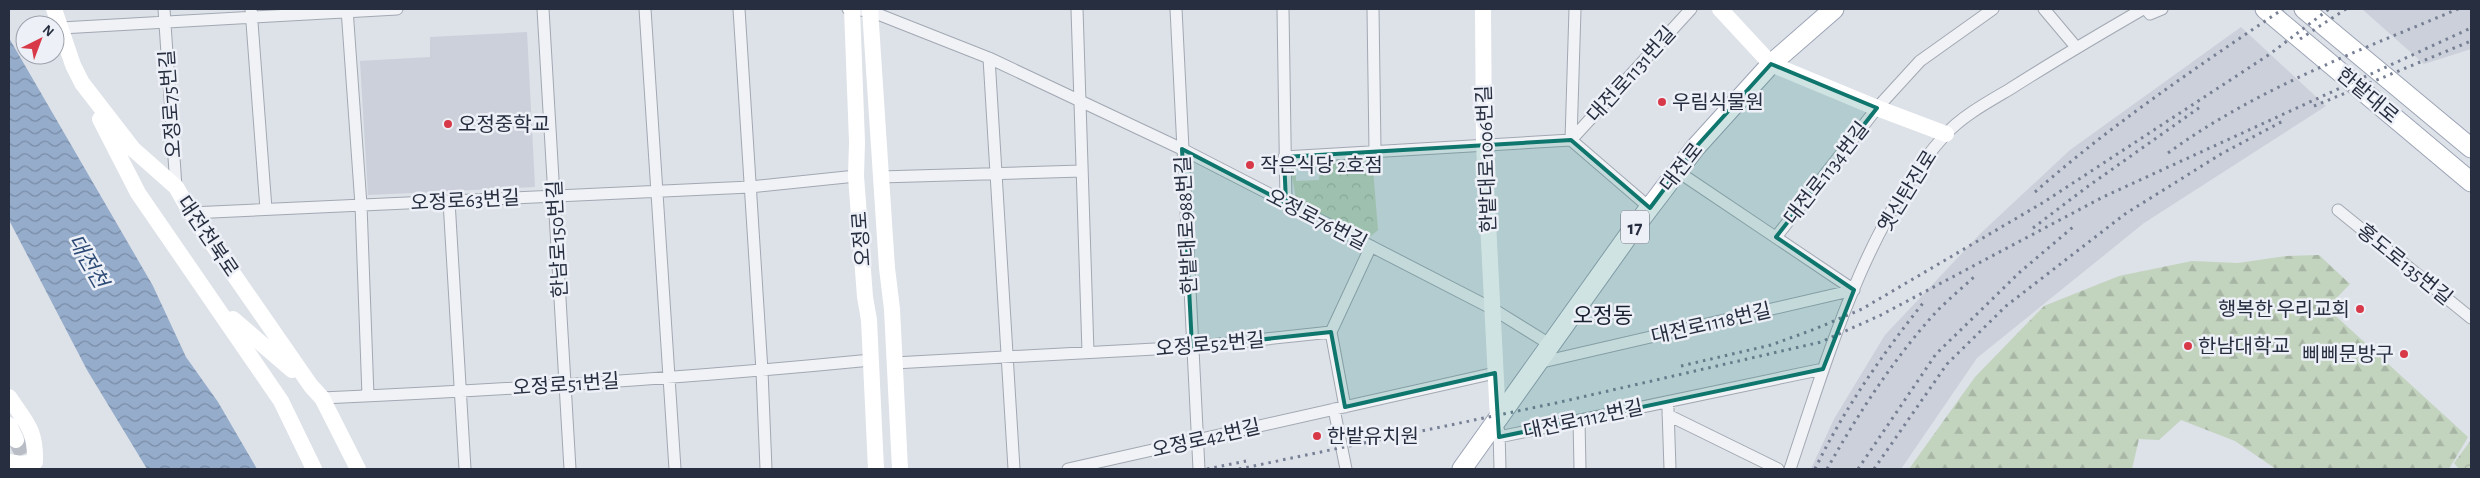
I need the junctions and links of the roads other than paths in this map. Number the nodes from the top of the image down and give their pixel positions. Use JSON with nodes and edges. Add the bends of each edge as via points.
{"nodes":[{"id":1,"x":164,"y":9,"type":"edge"},
{"id":2,"x":397,"y":9,"type":"edge"},
{"id":3,"x":543,"y":9,"type":"edge"},
{"id":4,"x":645,"y":9,"type":"edge"},
{"id":5,"x":739,"y":9,"type":"edge"},
{"id":6,"x":850,"y":9,"type":"edge"},
{"id":7,"x":1077,"y":9,"type":"edge"},
{"id":8,"x":1176,"y":9,"type":"edge"},
{"id":9,"x":1283,"y":9,"type":"edge"},
{"id":10,"x":1373,"y":9,"type":"edge"},
{"id":11,"x":1483,"y":9,"type":"edge"},
{"id":12,"x":1575,"y":9,"type":"edge"},
{"id":13,"x":1691,"y":9,"type":"edge"},
{"id":14,"x":1720,"y":9,"type":"edge"},
{"id":15,"x":1834,"y":9,"type":"edge"},
{"id":16,"x":1992,"y":9,"type":"edge"},
{"id":17,"x":2044,"y":9,"type":"edge"},
{"id":18,"x":2144,"y":9,"type":"edge"},
{"id":19,"x":2162,"y":9,"type":"edge"},
{"id":20,"x":2265,"y":9,"type":"edge"},
{"id":21,"x":2304,"y":9,"type":"edge"},
{"id":22,"x":347,"y":10,"type":"edge"},
{"id":23,"x":870,"y":10,"type":"edge"},
{"id":24,"x":252,"y":13,"type":"edge"},
{"id":25,"x":164,"y":22,"type":"junction"},
{"id":26,"x":65,"y":28,"type":"edge"},
{"id":27,"x":65,"y":40,"type":"edge"},
{"id":28,"x":2076,"y":47,"type":"junction"},
{"id":29,"x":989,"y":58,"type":"junction"},
{"id":30,"x":1771,"y":64,"type":"junction"},
{"id":31,"x":82,"y":83,"type":"junction"},
{"id":32,"x":1079,"y":101,"type":"junction"},
{"id":33,"x":1877,"y":108,"type":"junction"},
{"id":34,"x":1946,"y":134,"type":"junction"},
{"id":35,"x":1572,"y":140,"type":"junction"},
{"id":36,"x":1484,"y":144,"type":"junction"},
{"id":37,"x":2471,"y":148,"type":"edge"},
{"id":38,"x":1182,"y":149,"type":"junction"},
{"id":39,"x":1375,"y":151,"type":"junction"},
{"id":40,"x":1284,"y":157,"type":"junction"},
{"id":41,"x":1081,"y":171,"type":"junction"},
{"id":42,"x":1677,"y":171,"type":"junction"},
{"id":43,"x":996,"y":175,"type":"junction"},
{"id":44,"x":856,"y":176,"type":"junction"},
{"id":45,"x":880,"y":177,"type":"junction"},
{"id":46,"x":2471,"y":182,"type":"edge"},
{"id":47,"x":176,"y":187,"type":"junction"},
{"id":48,"x":750,"y":187,"type":"junction"},
{"id":49,"x":658,"y":191,"type":"junction"},
{"id":50,"x":554,"y":196,"type":"junction"},
{"id":51,"x":449,"y":201,"type":"junction"},
{"id":52,"x":1286,"y":203,"type":"junction"},
{"id":53,"x":361,"y":205,"type":"junction"},
{"id":54,"x":1650,"y":208,"type":"junction"},
{"id":55,"x":266,"y":209,"type":"junction"},
{"id":56,"x":2338,"y":210,"type":"dead end"},
{"id":57,"x":191,"y":213,"type":"junction"},
{"id":58,"x":1776,"y":237,"type":"junction"},
{"id":59,"x":1371,"y":246,"type":"junction"},
{"id":60,"x":1854,"y":290,"type":"junction"},
{"id":61,"x":215,"y":302,"type":"junction"},
{"id":62,"x":1493,"y":309,"type":"junction"},
{"id":63,"x":2471,"y":318,"type":"edge"},
{"id":64,"x":1330,"y":332,"type":"junction"},
{"id":65,"x":1550,"y":345,"type":"junction"},
{"id":66,"x":1192,"y":347,"type":"junction"},
{"id":67,"x":1088,"y":352,"type":"junction"},
{"id":68,"x":1008,"y":357,"type":"junction"},
{"id":69,"x":871,"y":360,"type":"junction"},
{"id":70,"x":894,"y":363,"type":"junction"},
{"id":71,"x":1538,"y":363,"type":"junction"},
{"id":72,"x":1823,"y":369,"type":"junction"},
{"id":73,"x":762,"y":371,"type":"junction"},
{"id":74,"x":1495,"y":373,"type":"junction"},
{"id":75,"x":670,"y":377,"type":"junction"},
{"id":76,"x":565,"y":385,"type":"junction"},
{"id":77,"x":461,"y":390,"type":"junction"},
{"id":78,"x":316,"y":392,"type":"junction"},
{"id":79,"x":368,"y":396,"type":"junction"},
{"id":80,"x":9,"y":397,"type":"edge"},
{"id":81,"x":1668,"y":401,"type":"junction"},
{"id":82,"x":1340,"y":408,"type":"junction"},
{"id":83,"x":1668,"y":414,"type":"junction"},
{"id":84,"x":1579,"y":420,"type":"junction"},
{"id":85,"x":9,"y":425,"type":"edge"},
{"id":86,"x":1498,"y":428,"type":"junction"},
{"id":87,"x":16,"y":440,"type":"tunnel mouth"},
{"id":88,"x":1198,"y":441,"type":"junction"},
{"id":89,"x":9,"y":462,"type":"edge"},
{"id":90,"x":37,"y":466,"type":"edge"},
{"id":91,"x":314,"y":469,"type":"edge"},
{"id":92,"x":358,"y":469,"type":"edge"},
{"id":93,"x":465,"y":469,"type":"edge"},
{"id":94,"x":570,"y":469,"type":"edge"},
{"id":95,"x":675,"y":469,"type":"edge"},
{"id":96,"x":766,"y":469,"type":"edge"},
{"id":97,"x":876,"y":469,"type":"edge"},
{"id":98,"x":900,"y":469,"type":"edge"},
{"id":99,"x":1014,"y":469,"type":"edge"},
{"id":100,"x":1068,"y":469,"type":"edge"},
{"id":101,"x":1199,"y":469,"type":"edge"},
{"id":102,"x":1346,"y":469,"type":"edge"},
{"id":103,"x":1460,"y":469,"type":"edge"},
{"id":104,"x":1500,"y":469,"type":"edge"},
{"id":105,"x":1580,"y":469,"type":"edge"},
{"id":106,"x":1670,"y":469,"type":"edge"},
{"id":107,"x":1778,"y":469,"type":"edge"},
{"id":108,"x":1790,"y":469,"type":"edge"}],
"edges":[{"from":1,"to":25,"type":"street","name":"오정로75번길"},
{"from":2,"to":22,"type":"street","name":"오정로75번길"},
{"from":3,"to":50,"type":"street","name":"한남로150번길"},
{"from":4,"to":49,"type":"street"},
{"from":5,"to":48,"type":"street"},
{"from":6,"to":23,"type":"street","name":"오정로76번길"},
{"from":6,"to":44,"type":"main road","name":"오정로"},
{"from":7,"to":32,"type":"street"},
{"from":8,"to":38,"type":"street","name":"한밭대로988번길"},
{"from":9,"to":40,"type":"street"},
{"from":10,"to":39,"type":"street"},
{"from":11,"to":36,"type":"main road","name":"한밭대로1006번길"},
{"from":12,"to":35,"type":"street","name":"대전로1131번길"},
{"from":13,"to":35,"type":"street","name":"대전로1131번길"},
{"from":14,"to":30,"type":"main road"},
{"from":15,"to":30,"type":"main road","name":"대전로","number":"17"},
{"from":16,"to":33,"type":"street","name":"대전로1134번길","via":[[1920,61]]},
{"from":17,"to":28,"type":"street"},
{"from":18,"to":19,"type":"street","via":[[2150,14]]},
{"from":18,"to":28,"type":"street","name":"옛신탄진로"},
{"from":20,"to":46,"type":"main road","name":"한밭대로"},
{"from":21,"to":37,"type":"main road","name":"한밭대로"},
{"from":22,"to":24,"type":"street","name":"오정로75번길"},
{"from":22,"to":53,"type":"street"},
{"from":23,"to":29,"type":"street","name":"오정로76번길"},
{"from":23,"to":45,"type":"main road","name":"오정로"},
{"from":24,"to":25,"type":"street","name":"오정로75번길"},
{"from":24,"to":55,"type":"street"},
{"from":25,"to":26,"type":"street","name":"오정로75번길"},
{"from":25,"to":47,"type":"street","name":"오정로75번길"},
{"from":27,"to":31,"type":"main road","name":"대전천북로"},
{"from":28,"to":34,"type":"street","name":"옛신탄진로","via":[[1978,109]]},
{"from":29,"to":32,"type":"street","name":"오정로76번길"},
{"from":29,"to":43,"type":"street"},
{"from":30,"to":33,"type":"main road"},
{"from":30,"to":42,"type":"main road","name":"대전로","number":"17"},
{"from":31,"to":47,"type":"main road","name":"대전천북로","via":[[133,149]]},
{"from":31,"to":61,"type":"main road","via":[[138,193]]},
{"from":32,"to":38,"type":"street","name":"오정로76번길"},
{"from":32,"to":41,"type":"street"},
{"from":33,"to":34,"type":"main road"},
{"from":33,"to":58,"type":"street","name":"대전로1134번길"},
{"from":34,"to":60,"type":"street","name":"옛신탄진로","via":[[1890,212]]},
{"from":35,"to":36,"type":"street","name":"대전로1131번길"},
{"from":35,"to":54,"type":"street","name":"대전로1131번길"},
{"from":36,"to":39,"type":"street","name":"대전로1131번길"},
{"from":36,"to":62,"type":"main road","name":"한밭대로1006번길"},
{"from":38,"to":52,"type":"street","name":"오정로76번길"},
{"from":38,"to":66,"type":"street","name":"한밭대로988번길"},
{"from":39,"to":40,"type":"street","name":"대전로1131번길"},
{"from":40,"to":52,"type":"street"},
{"from":41,"to":43,"type":"street"},
{"from":41,"to":67,"type":"street"},
{"from":42,"to":54,"type":"main road","name":"대전로","number":"17"},
{"from":42,"to":58,"type":"street","name":"대전로1134번길"},
{"from":43,"to":45,"type":"street"},
{"from":43,"to":68,"type":"street"},
{"from":44,"to":48,"type":"street","name":"오정로63번길"},
{"from":44,"to":69,"type":"main road","name":"오정로"},
{"from":45,"to":70,"type":"main road","name":"오정로"},
{"from":47,"to":57,"type":"main road","name":"대전천북로"},
{"from":48,"to":49,"type":"street","name":"오정로63번길"},
{"from":48,"to":73,"type":"street"},
{"from":49,"to":50,"type":"street","name":"오정로63번길"},
{"from":49,"to":75,"type":"street"},
{"from":50,"to":51,"type":"street","name":"오정로63번길"},
{"from":50,"to":76,"type":"street","name":"한남로150번길"},
{"from":51,"to":53,"type":"street","name":"오정로63번길"},
{"from":51,"to":77,"type":"street"},
{"from":52,"to":59,"type":"street","name":"오정로76번길"},
{"from":53,"to":55,"type":"street","name":"오정로63번길"},
{"from":53,"to":79,"type":"street"},
{"from":54,"to":65,"type":"main road","name":"대전로","number":"17"},
{"from":55,"to":57,"type":"street","name":"오정로63번길"},
{"from":56,"to":63,"type":"street","name":"홍도로135번길"},
{"from":57,"to":78,"type":"main road","name":"대전천북로"},
{"from":58,"to":60,"type":"street","name":"대전로1134번길"},
{"from":59,"to":62,"type":"street","name":"오정로76번길"},
{"from":59,"to":64,"type":"street"},
{"from":60,"to":71,"type":"street","name":"대전로1118번길"},
{"from":60,"to":72,"type":"street","name":"옛신탄진로"},
{"from":61,"to":78,"type":"main road"},
{"from":61,"to":91,"type":"main road","via":[[281,401]]},
{"from":62,"to":65,"type":"street","name":"오정로76번길"},
{"from":62,"to":74,"type":"main road","name":"한밭대로1006번길"},
{"from":64,"to":66,"type":"street","name":"오정로52번길"},
{"from":64,"to":82,"type":"street"},
{"from":65,"to":71,"type":"main road","name":"대전로","number":"17"},
{"from":66,"to":67,"type":"street","name":"오정로52번길"},
{"from":66,"to":88,"type":"street","name":"한밭대로988번길"},
{"from":67,"to":68,"type":"street","name":"오정로52번길"},
{"from":68,"to":70,"type":"street","name":"오정로52번길"},
{"from":68,"to":99,"type":"street"},
{"from":69,"to":73,"type":"street","name":"오정로51번길"},
{"from":69,"to":97,"type":"main road","name":"오정로"},
{"from":70,"to":98,"type":"main road","name":"오정로"},
{"from":71,"to":86,"type":"main road","name":"대전로","number":"17"},
{"from":72,"to":81,"type":"street","name":"대전로1112번길"},
{"from":72,"to":108,"type":"street","name":"옛신탄진로"},
{"from":73,"to":75,"type":"street","name":"오정로51번길"},
{"from":73,"to":96,"type":"street"},
{"from":74,"to":82,"type":"street","name":"오정로42번길"},
{"from":74,"to":86,"type":"main road","name":"한밭대로1006번길"},
{"from":75,"to":76,"type":"street","name":"오정로51번길"},
{"from":75,"to":95,"type":"street"},
{"from":76,"to":77,"type":"street","name":"오정로51번길"},
{"from":76,"to":94,"type":"street","name":"한남로150번길"},
{"from":77,"to":79,"type":"street","name":"오정로51번길"},
{"from":77,"to":93,"type":"street"},
{"from":78,"to":79,"type":"street","name":"오정로51번길"},
{"from":78,"to":92,"type":"main road","name":"대전천북로"},
{"from":80,"to":90,"type":"main road","via":[[34,434]]},
{"from":81,"to":83,"type":"street","name":"대전로1112번길"},
{"from":81,"to":84,"type":"street","name":"대전로1112번길"},
{"from":82,"to":88,"type":"street","name":"오정로42번길"},
{"from":82,"to":102,"type":"street"},
{"from":83,"to":106,"type":"street","name":"대전로1112번길"},
{"from":83,"to":107,"type":"street","name":"대전로1112번길"},
{"from":84,"to":86,"type":"street","name":"대전로1112번길"},
{"from":84,"to":105,"type":"street"},
{"from":85,"to":87,"type":"main road"},
{"from":86,"to":103,"type":"main road","name":"대전로","number":"17"},
{"from":86,"to":104,"type":"street"},
{"from":88,"to":100,"type":"street","name":"오정로42번길"},
{"from":88,"to":101,"type":"street","name":"한밭대로988번길"},
{"from":89,"to":90,"type":"main road"}]}
